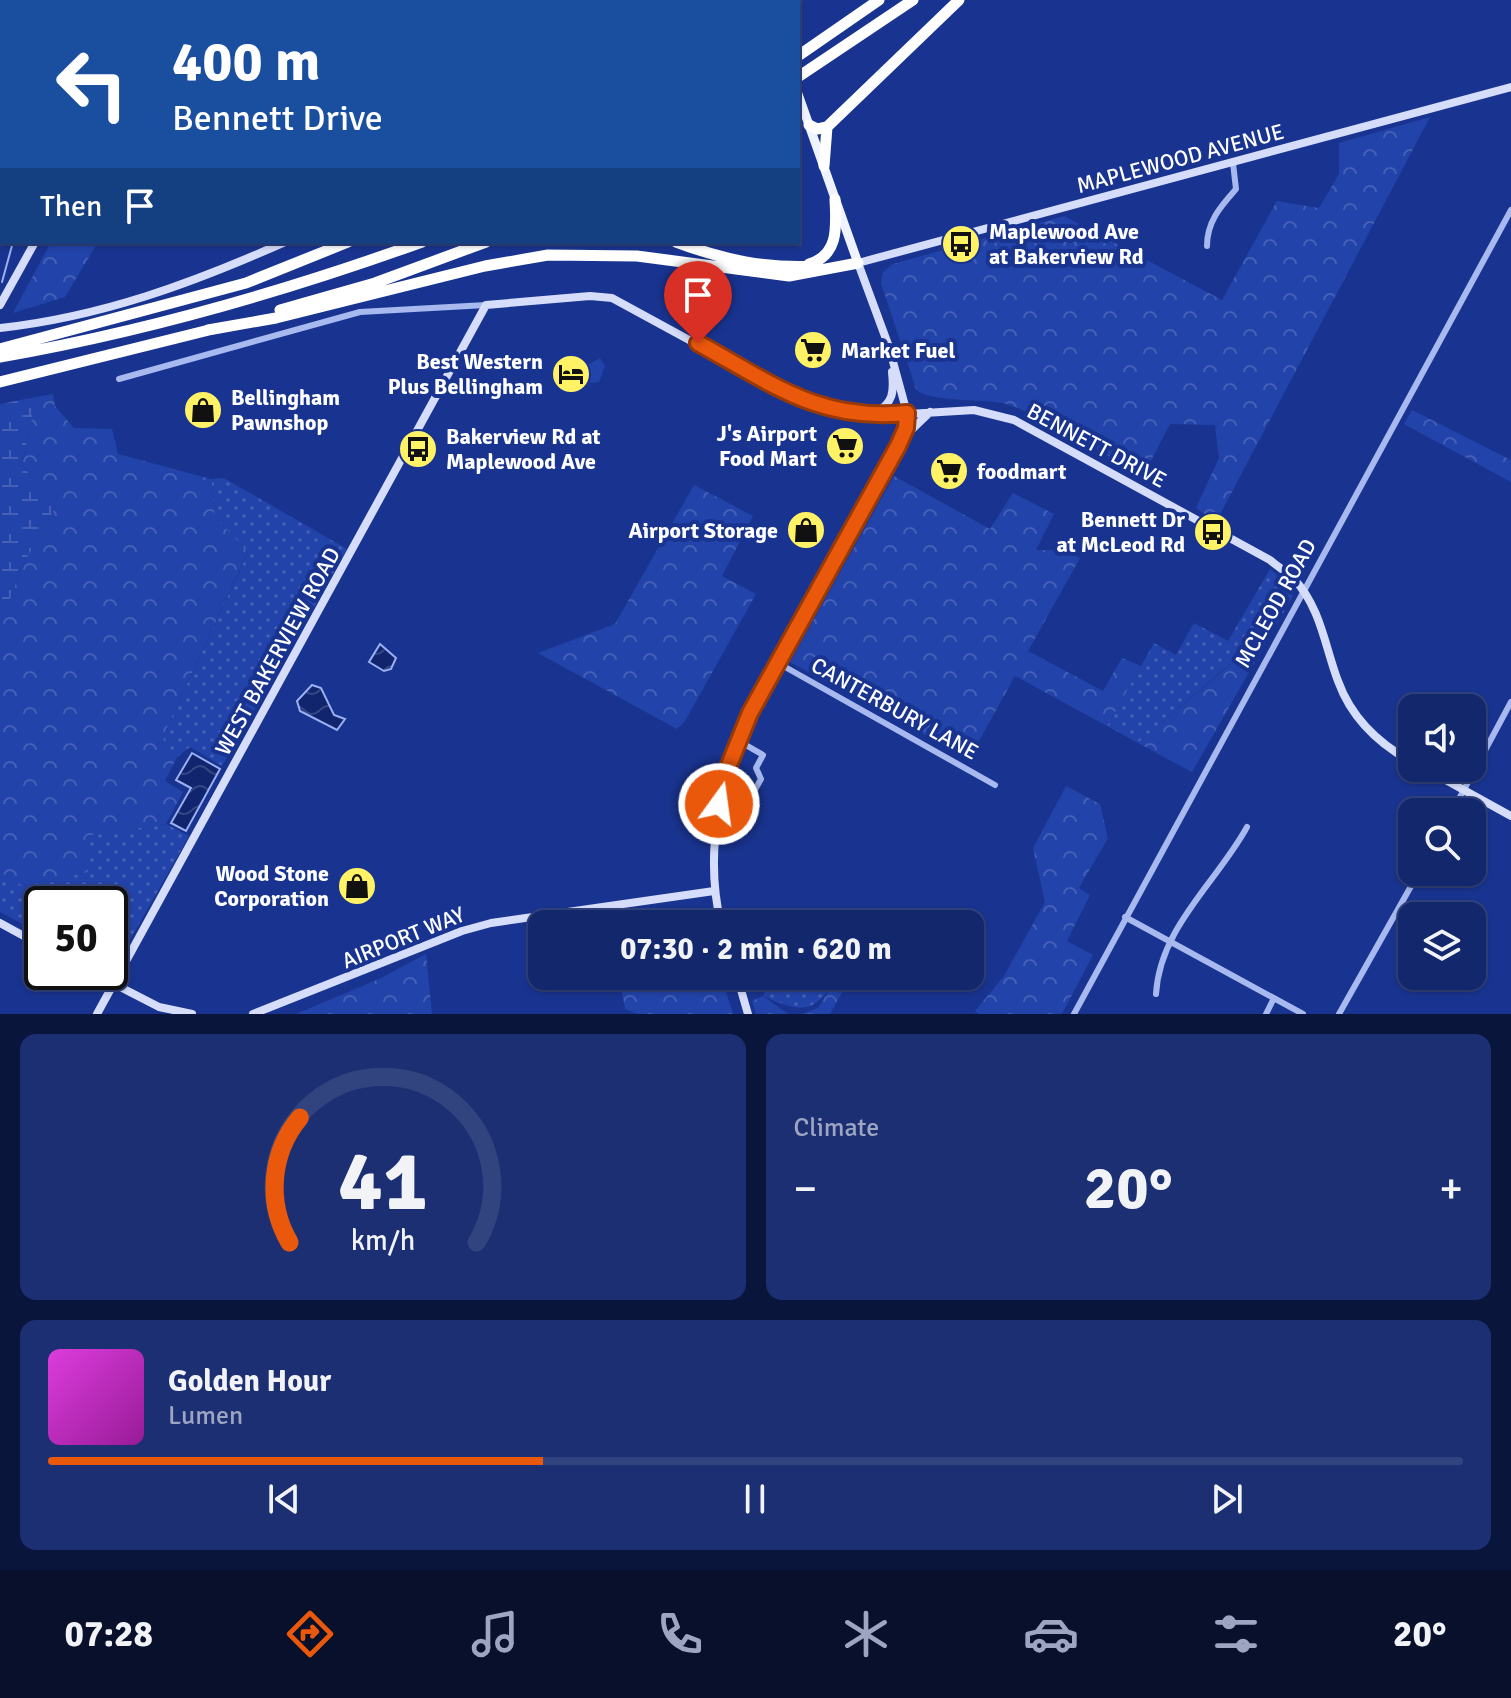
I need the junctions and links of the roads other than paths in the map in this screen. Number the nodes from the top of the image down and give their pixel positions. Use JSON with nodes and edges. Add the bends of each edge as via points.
{"nodes":[{"id":1,"x":879,"y":0,"type":"edge"},
{"id":2,"x":913,"y":0,"type":"edge"},
{"id":3,"x":959,"y":0,"type":"edge"},
{"id":4,"x":800,"y":55,"type":"edge"},
{"id":5,"x":800,"y":76,"type":"edge"},
{"id":6,"x":1511,"y":87,"type":"edge"},
{"id":7,"x":800,"y":98,"type":"edge"},
{"id":8,"x":809,"y":125,"type":"junction"},
{"id":9,"x":827,"y":127,"type":"junction"},
{"id":10,"x":1233,"y":163,"type":"junction"},
{"id":11,"x":824,"y":166,"type":"junction"},
{"id":12,"x":835,"y":199,"type":"junction"},
{"id":13,"x":1511,"y":210,"type":"edge"},
{"id":14,"x":34,"y":244,"type":"edge"},
{"id":15,"x":280,"y":244,"type":"edge"},
{"id":16,"x":343,"y":244,"type":"edge"},
{"id":17,"x":416,"y":244,"type":"edge"},
{"id":18,"x":481,"y":244,"type":"edge"},
{"id":19,"x":682,"y":244,"type":"edge"},
{"id":20,"x":1207,"y":246,"type":"dead end"},
{"id":21,"x":858,"y":263,"type":"junction"},
{"id":22,"x":797,"y":267,"type":"junction"},
{"id":23,"x":0,"y":305,"type":"edge"},
{"id":24,"x":486,"y":305,"type":"junction"},
{"id":25,"x":0,"y":328,"type":"edge"},
{"id":26,"x":208,"y":330,"type":"junction"},
{"id":27,"x":889,"y":347,"type":"junction"},
{"id":28,"x":0,"y":349,"type":"edge"},
{"id":29,"x":0,"y":357,"type":"edge"},
{"id":30,"x":119,"y":379,"type":"dead end"},
{"id":31,"x":0,"y":382,"type":"edge"},
{"id":32,"x":935,"y":410,"type":"junction"},
{"id":33,"x":907,"y":413,"type":"junction"},
{"id":34,"x":865,"y":416,"type":"junction"},
{"id":35,"x":898,"y":446,"type":"junction"},
{"id":36,"x":1303,"y":593,"type":"junction"},
{"id":37,"x":778,"y":663,"type":"junction"},
{"id":38,"x":1511,"y":702,"type":"edge"},
{"id":39,"x":737,"y":740,"type":"junction"},
{"id":40,"x":1398,"y":753,"type":"edge"},
{"id":41,"x":1449,"y":782,"type":"edge"},
{"id":42,"x":995,"y":785,"type":"dead end"},
{"id":43,"x":1464,"y":790,"type":"junction"},
{"id":44,"x":1460,"y":798,"type":"edge"},
{"id":45,"x":1511,"y":816,"type":"edge"},
{"id":46,"x":715,"y":826,"type":"junction"},
{"id":47,"x":1247,"y":827,"type":"dead end"},
{"id":48,"x":1411,"y":886,"type":"edge"},
{"id":49,"x":714,"y":891,"type":"junction"},
{"id":50,"x":718,"y":910,"type":"edge"},
{"id":51,"x":1125,"y":917,"type":"junction"},
{"id":52,"x":0,"y":923,"type":"edge"},
{"id":53,"x":24,"y":936,"type":"edge"},
{"id":54,"x":1170,"y":942,"type":"junction"},
{"id":55,"x":128,"y":958,"type":"edge"},
{"id":56,"x":111,"y":990,"type":"edge"},
{"id":57,"x":126,"y":990,"type":"edge"},
{"id":58,"x":741,"y":990,"type":"edge"},
{"id":59,"x":1156,"y":994,"type":"dead end"},
{"id":60,"x":1274,"y":998,"type":"junction"},
{"id":61,"x":97,"y":1014,"type":"edge"},
{"id":62,"x":192,"y":1014,"type":"edge"},
{"id":63,"x":253,"y":1014,"type":"edge"},
{"id":64,"x":748,"y":1014,"type":"edge"},
{"id":65,"x":1074,"y":1014,"type":"edge"},
{"id":66,"x":1266,"y":1014,"type":"edge"},
{"id":67,"x":1303,"y":1014,"type":"edge"},
{"id":68,"x":1339,"y":1014,"type":"edge"}],
"edges":[{"from":1,"to":4,"type":"highway"},
{"from":2,"to":5,"type":"highway"},
{"from":3,"to":9,"type":"highway"},
{"from":6,"to":10,"type":"street","name":"MAPLEWOOD AVENUE"},
{"from":7,"to":8,"type":"main road"},
{"from":8,"to":9,"type":"highway"},
{"from":8,"to":11,"type":"main road"},
{"from":9,"to":11,"type":"highway"},
{"from":10,"to":20,"type":"street","via":[[1236,189],[1207,231]]},
{"from":10,"to":21,"type":"street","name":"MAPLEWOOD AVENUE"},
{"from":11,"to":12,"type":"main road"},
{"from":12,"to":21,"type":"main road"},
{"from":12,"to":22,"type":"highway","via":[[831,248],[824,258]]},
{"from":13,"to":36,"type":"street","name":"MCLEOD ROAD"},
{"from":14,"to":23,"type":"street"},
{"from":15,"to":25,"type":"street","via":[[152,296]]},
{"from":16,"to":28,"type":"highway","via":[[246,283]]},
{"from":17,"to":29,"type":"highway","via":[[286,287]]},
{"from":18,"to":26,"type":"highway","via":[[375,283]]},
{"from":19,"to":22,"type":"highway","via":[[740,263]]},
{"from":21,"to":22,"type":"highway"},
{"from":21,"to":26,"type":"highway","via":[[789,276],[637,256],[548,255]]},
{"from":21,"to":27,"type":"street"},
{"from":24,"to":30,"type":"street","via":[[360,312]]},
{"from":24,"to":34,"type":"street","name":"BENNETT DRIVE","via":[[590,296],[618,300],[799,398]]},
{"from":24,"to":55,"type":"street","name":"WEST BAKERVIEW ROAD"},
{"from":26,"to":31,"type":"highway"},
{"from":27,"to":33,"type":"street"},
{"from":27,"to":34,"type":"street","via":[[893,394],[885,407]]},
{"from":32,"to":33,"type":"street","name":"BENNETT DRIVE"},
{"from":32,"to":35,"type":"street","via":[[921,418]]},
{"from":32,"to":36,"type":"street","name":"BENNETT DRIVE","via":[[974,410],[1014,420],[1270,560]]},
{"from":33,"to":34,"type":"street","name":"BENNETT DRIVE"},
{"from":33,"to":35,"type":"street"},
{"from":35,"to":37,"type":"street"},
{"from":36,"to":40,"type":"street","name":"BENNETT DRIVE","via":[[1325,634],[1338,683],[1354,713]]},
{"from":36,"to":51,"type":"street","name":"MCLEOD ROAD"},
{"from":37,"to":39,"type":"street"},
{"from":37,"to":42,"type":"street","name":"CANTERBURY LANE"},
{"from":38,"to":43,"type":"street"},
{"from":39,"to":46,"type":"street"},
{"from":39,"to":46,"type":"street","via":[[763,755],[756,768],[761,779],[748,802],[746,828],[740,832]]},
{"from":41,"to":43,"type":"street"},
{"from":43,"to":44,"type":"street"},
{"from":43,"to":45,"type":"street"},
{"from":46,"to":49,"type":"street"},
{"from":47,"to":54,"type":"street"},
{"from":48,"to":68,"type":"street"},
{"from":49,"to":50,"type":"street"},
{"from":49,"to":63,"type":"street","name":"AIRPORT WAY","via":[[491,923]]},
{"from":51,"to":54,"type":"street"},
{"from":51,"to":65,"type":"street","name":"MCLEOD ROAD"},
{"from":52,"to":53,"type":"street"},
{"from":54,"to":59,"type":"street","via":[[1157,974]]},
{"from":54,"to":60,"type":"street"},
{"from":56,"to":61,"type":"street","name":"WEST BAKERVIEW ROAD"},
{"from":57,"to":62,"type":"street","via":[[159,1007]]},
{"from":58,"to":64,"type":"street"},
{"from":60,"to":66,"type":"street"},
{"from":60,"to":67,"type":"street"}]}
